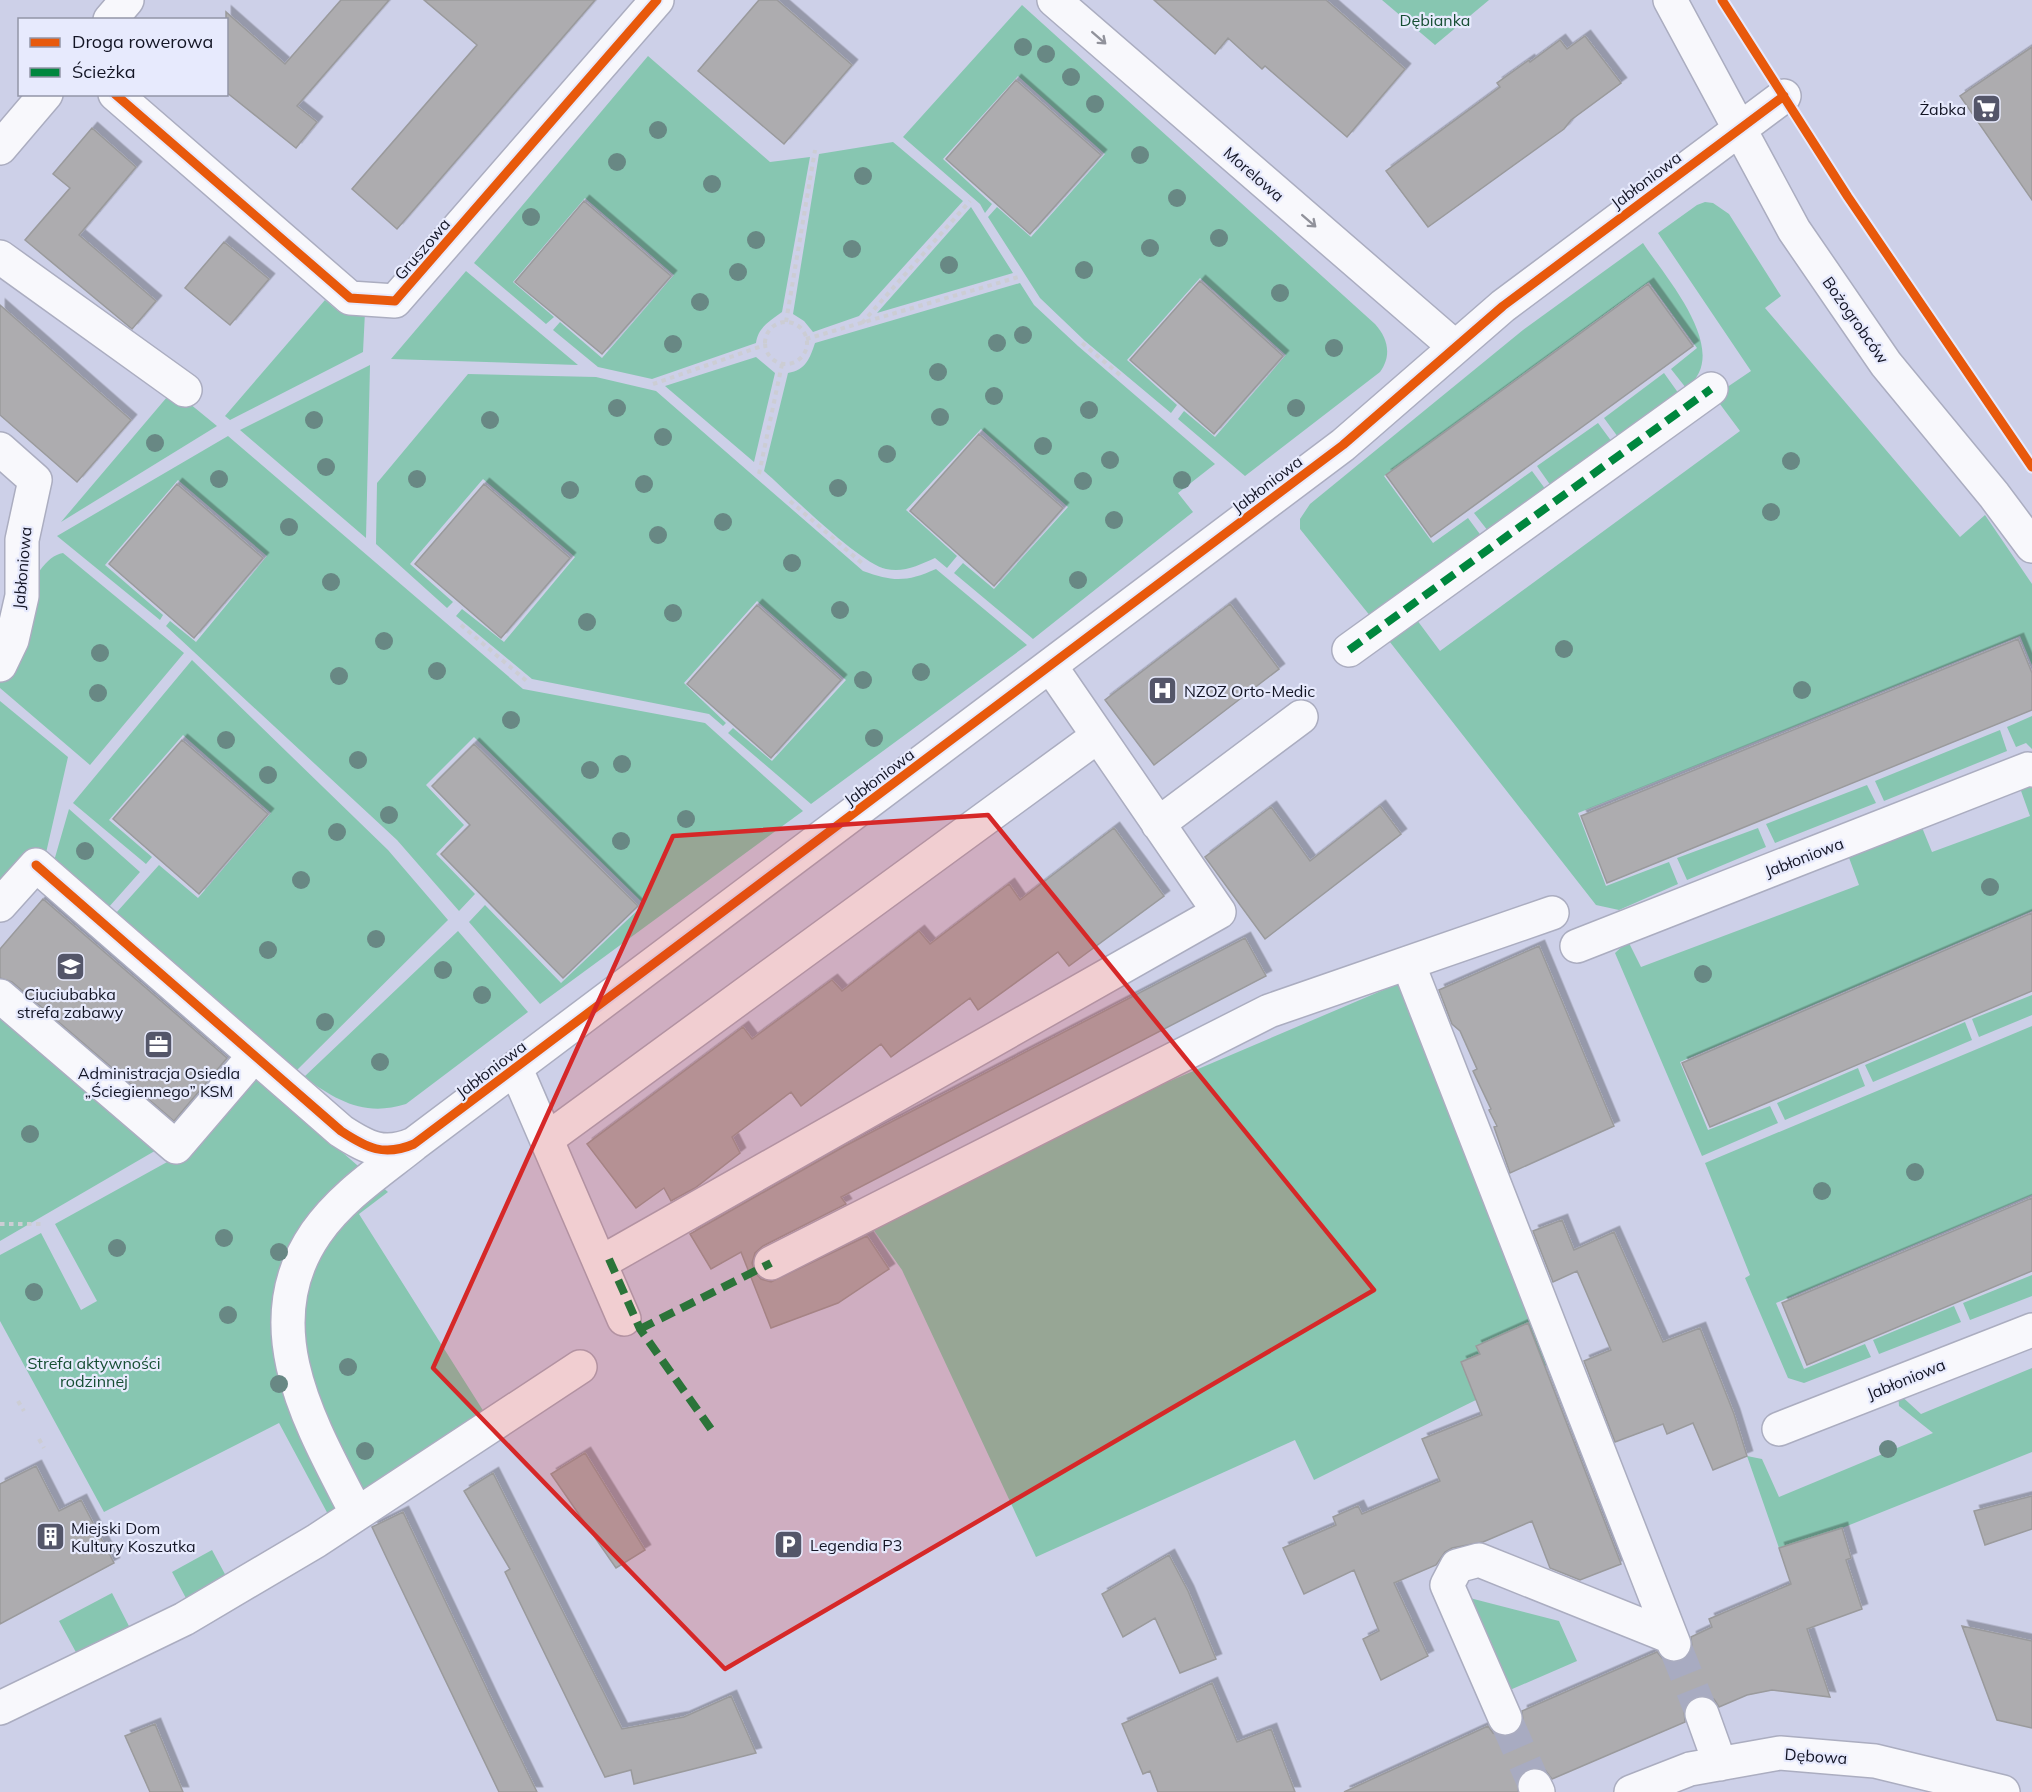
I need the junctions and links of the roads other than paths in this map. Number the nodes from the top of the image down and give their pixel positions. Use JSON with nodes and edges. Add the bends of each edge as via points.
{"nodes":[{"id":1,"x":127,"y":0,"type":"edge"},
{"id":2,"x":657,"y":0,"type":"edge"},
{"id":3,"x":1054,"y":0,"type":"edge"},
{"id":4,"x":1670,"y":0,"type":"edge"},
{"id":5,"x":112,"y":18,"type":"edge"},
{"id":6,"x":44,"y":96,"type":"edge"},
{"id":7,"x":117,"y":96,"type":"edge"},
{"id":8,"x":1784,"y":96,"type":"dead end"},
{"id":9,"x":1739,"y":130,"type":"junction"},
{"id":10,"x":0,"y":148,"type":"edge"},
{"id":11,"x":0,"y":257,"type":"edge"},
{"id":12,"x":1455,"y":347,"type":"junction"},
{"id":13,"x":1711,"y":389,"type":"dead end"},
{"id":14,"x":185,"y":390,"type":"dead end"},
{"id":15,"x":0,"y":449,"type":"edge"},
{"id":16,"x":1994,"y":495,"type":"junction"},
{"id":17,"x":2032,"y":532,"type":"edge"},
{"id":18,"x":2032,"y":546,"type":"edge"},
{"id":19,"x":1349,"y":650,"type":"dead end"},
{"id":20,"x":0,"y":665,"type":"edge"},
{"id":21,"x":1051,"y":667,"type":"junction"},
{"id":22,"x":1301,"y":717,"type":"dead end"},
{"id":23,"x":1098,"y":736,"type":"junction"},
{"id":24,"x":2032,"y":770,"type":"edge"},
{"id":25,"x":1158,"y":824,"type":"junction"},
{"id":26,"x":0,"y":905,"type":"edge"},
{"id":27,"x":1552,"y":913,"type":"dead end"},
{"id":28,"x":1577,"y":946,"type":"dead end"},
{"id":29,"x":1408,"y":963,"type":"junction"},
{"id":30,"x":0,"y":996,"type":"edge"},
{"id":31,"x":254,"y":1056,"type":"junction"},
{"id":32,"x":516,"y":1069,"type":"junction"},
{"id":33,"x":547,"y":1139,"type":"junction"},
{"id":34,"x":414,"y":1144,"type":"junction"},
{"id":35,"x":600,"y":1263,"type":"junction"},
{"id":36,"x":771,"y":1263,"type":"dead end"},
{"id":37,"x":624,"y":1319,"type":"dead end"},
{"id":38,"x":2032,"y":1330,"type":"edge"},
{"id":39,"x":580,"y":1367,"type":"dead end"},
{"id":40,"x":1779,"y":1429,"type":"dead end"},
{"id":41,"x":357,"y":1514,"type":"junction"},
{"id":42,"x":0,"y":1708,"type":"edge"},
{"id":43,"x":1702,"y":1714,"type":"tunnel mouth"},
{"id":44,"x":1505,"y":1718,"type":"tunnel mouth"},
{"id":45,"x":1720,"y":1764,"type":"junction"},
{"id":46,"x":1631,"y":1792,"type":"edge"},
{"id":47,"x":2003,"y":1792,"type":"edge"}],
"edges":[{"from":1,"to":5,"type":"street"},
{"from":2,"to":7,"type":"street","name":"Gruszowa","via":[[395,301],[350,298]]},
{"from":3,"to":12,"type":"street","name":"Morelowa","one_way":true},
{"from":4,"to":9,"type":"street","name":"Bożogrobców"},
{"from":6,"to":10,"type":"street"},
{"from":8,"to":9,"type":"street"},
{"from":9,"to":12,"type":"street","name":"Jabłoniowa","via":[[1503,306]]},
{"from":9,"to":16,"type":"street","name":"Bożogrobców","via":[[1794,230],[1886,364]]},
{"from":11,"to":14,"type":"street"},
{"from":12,"to":21,"type":"street","name":"Jabłoniowa","via":[[1343,445]]},
{"from":13,"to":19,"type":"street"},
{"from":15,"to":20,"type":"street","name":"Jabłoniowa","via":[[35,480],[22,540],[22,596],[12,640]]},
{"from":16,"to":17,"type":"street","name":"Bożogrobców"},
{"from":16,"to":18,"type":"street","name":"Bożogrobców"},
{"from":21,"to":23,"type":"street"},
{"from":21,"to":32,"type":"street","name":"Jabłoniowa"},
{"from":22,"to":25,"type":"street"},
{"from":23,"to":25,"type":"street"},
{"from":23,"to":33,"type":"street"},
{"from":24,"to":28,"type":"street","name":"Jabłoniowa"},
{"from":25,"to":35,"type":"street","via":[[1219,912]]},
{"from":26,"to":31,"type":"street","name":"Jabłoniowa","via":[[36,865]]},
{"from":27,"to":29,"type":"street"},
{"from":29,"to":36,"type":"street","via":[[1269,1011]]},
{"from":29,"to":44,"type":"street","via":[[1673,1640],[1479,1560],[1457,1566],[1447,1585]]},
{"from":30,"to":31,"type":"street","via":[[176,1147]]},
{"from":31,"to":34,"type":"street","name":"Jabłoniowa","via":[[355,1140],[396,1152]]},
{"from":32,"to":33,"type":"street"},
{"from":32,"to":34,"type":"street","name":"Jabłoniowa"},
{"from":33,"to":35,"type":"street"},
{"from":34,"to":41,"type":"street","via":[[354,1191],[315,1234],[296,1276],[287,1312],[287,1334],[297,1384],[315,1431]]},
{"from":35,"to":37,"type":"street"},
{"from":38,"to":40,"type":"street","name":"Jabłoniowa"},
{"from":39,"to":41,"type":"street"},
{"from":41,"to":42,"type":"street","via":[[184,1619]]},
{"from":43,"to":45,"type":"street"},
{"from":45,"to":46,"type":"street","name":"Dębowa","via":[[1690,1769]]},
{"from":45,"to":47,"type":"street","name":"Dębowa","via":[[1780,1753],[1875,1761]]}]}
